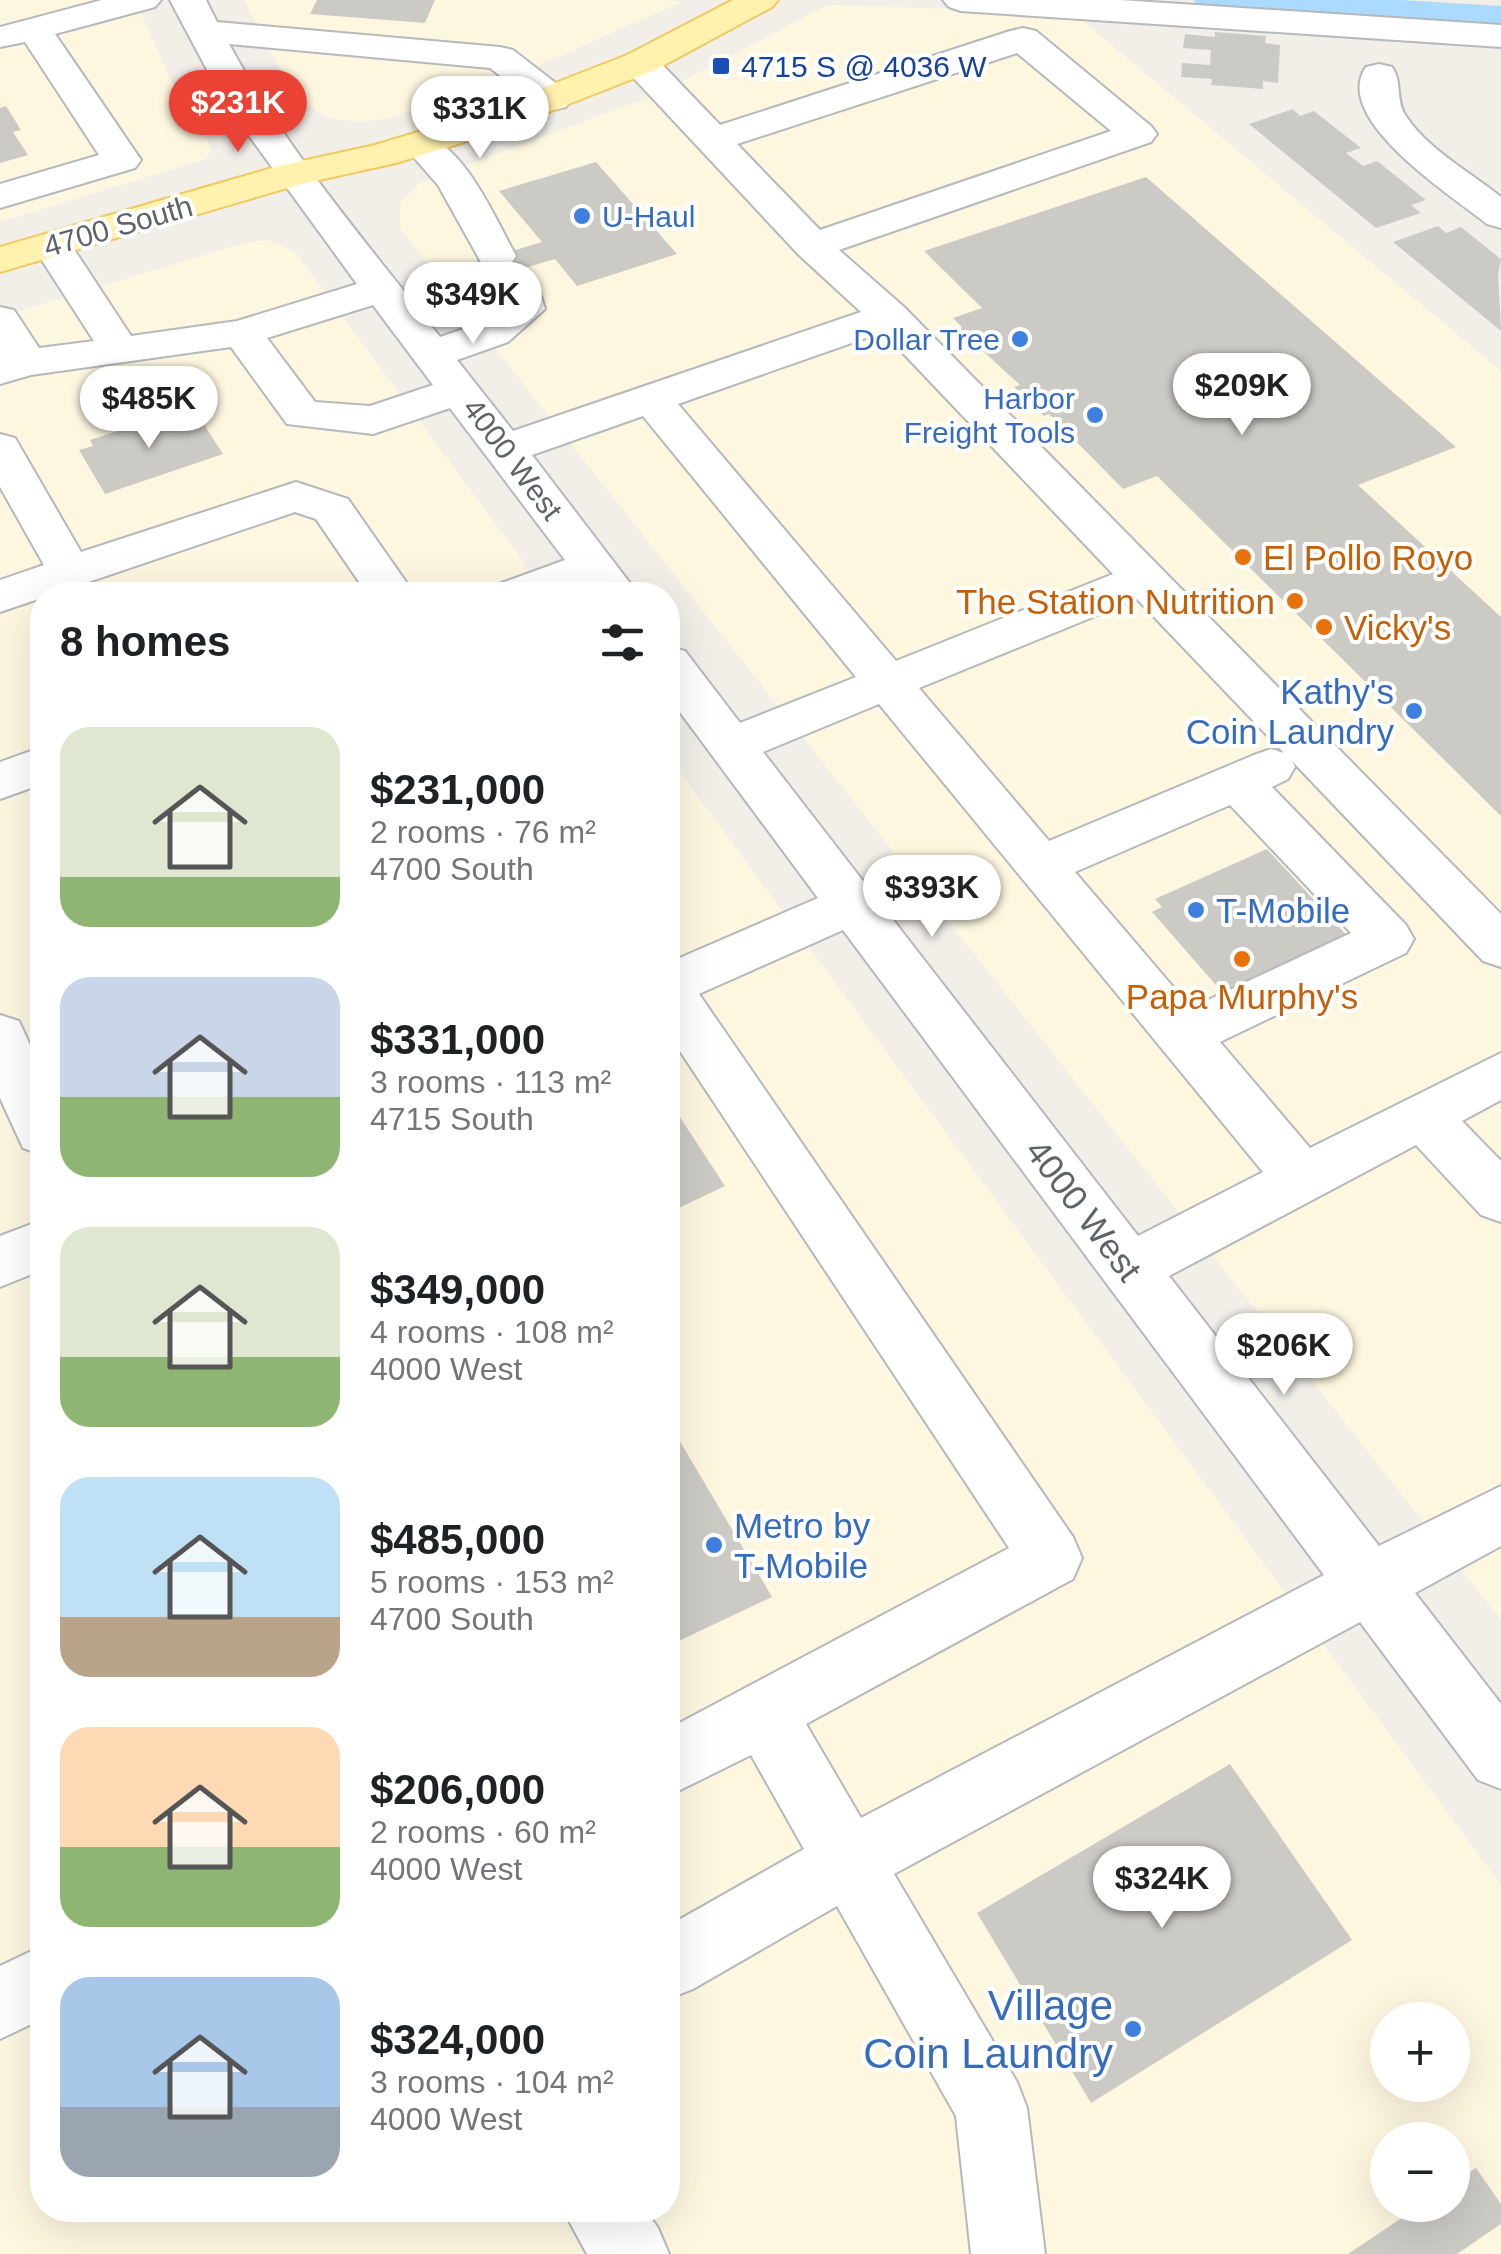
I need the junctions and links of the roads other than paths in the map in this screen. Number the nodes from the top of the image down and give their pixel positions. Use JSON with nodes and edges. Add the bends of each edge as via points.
{"nodes":[{"id":1,"x":144,"y":0,"type":"edge"},
{"id":2,"x":760,"y":0,"type":"edge"},
{"id":3,"x":961,"y":0,"type":"edge"},
{"id":4,"x":195,"y":16,"type":"edge"},
{"id":5,"x":17,"y":33,"type":"edge"},
{"id":6,"x":1501,"y":36,"type":"edge"},
{"id":7,"x":640,"y":63,"type":"junction"},
{"id":8,"x":1379,"y":75,"type":"dead end"},
{"id":9,"x":553,"y":100,"type":"junction"},
{"id":10,"x":109,"y":140,"type":"junction"},
{"id":11,"x":711,"y":140,"type":"junction"},
{"id":12,"x":420,"y":144,"type":"junction"},
{"id":13,"x":293,"y":174,"type":"junction"},
{"id":14,"x":0,"y":178,"type":"edge"},
{"id":15,"x":0,"y":193,"type":"edge"},
{"id":16,"x":1501,"y":216,"type":"edge"},
{"id":17,"x":52,"y":245,"type":"junction"},
{"id":18,"x":812,"y":246,"type":"junction"},
{"id":19,"x":0,"y":260,"type":"edge"},
{"id":20,"x":383,"y":289,"type":"junction"},
{"id":21,"x":890,"y":316,"type":"junction"},
{"id":22,"x":0,"y":319,"type":"edge"},
{"id":23,"x":242,"y":333,"type":"junction"},
{"id":24,"x":120,"y":350,"type":"junction"},
{"id":25,"x":433,"y":354,"type":"junction"},
{"id":26,"x":13,"y":367,"type":"edge"},
{"id":27,"x":461,"y":390,"type":"junction"},
{"id":28,"x":651,"y":399,"type":"junction"},
{"id":29,"x":0,"y":448,"type":"edge"},
{"id":30,"x":506,"y":449,"type":"junction"},
{"id":31,"x":70,"y":572,"type":"junction"},
{"id":32,"x":1144,"y":578,"type":"junction"},
{"id":33,"x":604,"y":581,"type":"edge"},
{"id":34,"x":41,"y":582,"type":"edge"},
{"id":35,"x":383,"y":582,"type":"edge"},
{"id":36,"x":30,"y":586,"type":"edge"},
{"id":37,"x":0,"y":596,"type":"edge"},
{"id":38,"x":680,"y":679,"type":"edge"},
{"id":39,"x":887,"y":683,"type":"junction"},
{"id":40,"x":731,"y":746,"type":"junction"},
{"id":41,"x":1311,"y":750,"type":"junction"},
{"id":42,"x":30,"y":769,"type":"edge"},
{"id":43,"x":0,"y":780,"type":"edge"},
{"id":44,"x":1237,"y":781,"type":"junction"},
{"id":45,"x":1040,"y":866,"type":"junction"},
{"id":46,"x":853,"y":904,"type":"junction"},
{"id":47,"x":1501,"y":946,"type":"edge"},
{"id":48,"x":680,"y":983,"type":"edge"},
{"id":49,"x":680,"y":1006,"type":"edge"},
{"id":50,"x":0,"y":1036,"type":"edge"},
{"id":51,"x":1182,"y":1036,"type":"junction"},
{"id":52,"x":1495,"y":1087,"type":"edge"},
{"id":53,"x":30,"y":1105,"type":"edge"},
{"id":54,"x":1424,"y":1116,"type":"junction"},
{"id":55,"x":1300,"y":1177,"type":"junction"},
{"id":56,"x":1501,"y":1198,"type":"edge"},
{"id":57,"x":30,"y":1249,"type":"edge"},
{"id":58,"x":0,"y":1262,"type":"edge"},
{"id":59,"x":1128,"y":1269,"type":"junction"},
{"id":60,"x":1501,"y":1514,"type":"edge"},
{"id":61,"x":1367,"y":1582,"type":"junction"},
{"id":62,"x":764,"y":1713,"type":"junction"},
{"id":63,"x":1501,"y":1757,"type":"edge"},
{"id":64,"x":680,"y":1758,"type":"edge"},
{"id":65,"x":849,"y":1861,"type":"junction"},
{"id":66,"x":680,"y":1957,"type":"edge"},
{"id":67,"x":30,"y":1988,"type":"edge"},
{"id":68,"x":0,"y":2004,"type":"edge"},
{"id":69,"x":609,"y":2222,"type":"edge"},
{"id":70,"x":632,"y":2254,"type":"edge"},
{"id":71,"x":1008,"y":2254,"type":"edge"}],
"edges":[{"from":1,"to":5,"type":"street"},
{"from":2,"to":7,"type":"main road","name":"4700 South"},
{"from":3,"to":6,"type":"street"},
{"from":4,"to":9,"type":"street","via":[[500,58]]},
{"from":4,"to":13,"type":"street","name":"4000 West","via":[[241,100]]},
{"from":5,"to":10,"type":"street"},
{"from":7,"to":9,"type":"main road","name":"4700 South"},
{"from":7,"to":11,"type":"street"},
{"from":8,"to":16,"type":"street","via":[[1382,108],[1399,135]]},
{"from":9,"to":12,"type":"main road","name":"4700 South"},
{"from":10,"to":14,"type":"street"},
{"from":10,"to":15,"type":"street"},
{"from":11,"to":18,"type":"street"},
{"from":11,"to":18,"type":"street","via":[[1023,39],[1138,134]]},
{"from":12,"to":13,"type":"main road","name":"4700 South"},
{"from":12,"to":25,"type":"street","via":[[455,180],[518,283],[525,309],[493,333]]},
{"from":13,"to":17,"type":"main road","name":"4700 South"},
{"from":13,"to":20,"type":"street","name":"4000 West"},
{"from":17,"to":19,"type":"main road","name":"4700 South"},
{"from":17,"to":24,"type":"street"},
{"from":18,"to":21,"type":"street"},
{"from":20,"to":23,"type":"street"},
{"from":20,"to":25,"type":"street","name":"4000 West"},
{"from":21,"to":28,"type":"street"},
{"from":21,"to":32,"type":"street"},
{"from":22,"to":26,"type":"street"},
{"from":23,"to":24,"type":"street"},
{"from":23,"to":27,"type":"street","via":[[302,414],[373,420]]},
{"from":24,"to":26,"type":"street"},
{"from":25,"to":27,"type":"street","name":"4000 West"},
{"from":27,"to":30,"type":"street","name":"4000 West"},
{"from":28,"to":30,"type":"street"},
{"from":28,"to":39,"type":"street"},
{"from":29,"to":31,"type":"street"},
{"from":30,"to":33,"type":"street","name":"4000 West"},
{"from":31,"to":34,"type":"street"},
{"from":31,"to":35,"type":"street","via":[[296,496],[332,508]]},
{"from":32,"to":39,"type":"street"},
{"from":32,"to":41,"type":"street"},
{"from":36,"to":37,"type":"street"},
{"from":38,"to":40,"type":"street","name":"4000 West"},
{"from":39,"to":40,"type":"street"},
{"from":39,"to":45,"type":"street"},
{"from":40,"to":46,"type":"street","name":"4000 West"},
{"from":41,"to":44,"type":"street"},
{"from":41,"to":47,"type":"street"},
{"from":42,"to":43,"type":"street"},
{"from":44,"to":45,"type":"street"},
{"from":44,"to":51,"type":"street","via":[[1388,939]]},
{"from":45,"to":51,"type":"street"},
{"from":46,"to":48,"type":"street"},
{"from":46,"to":59,"type":"street","name":"4000 West"},
{"from":49,"to":62,"type":"street","via":[[1052,1558]]},
{"from":50,"to":53,"type":"street"},
{"from":51,"to":55,"type":"street"},
{"from":52,"to":54,"type":"street"},
{"from":54,"to":55,"type":"street"},
{"from":54,"to":56,"type":"street"},
{"from":55,"to":59,"type":"street"},
{"from":57,"to":58,"type":"street"},
{"from":59,"to":61,"type":"street","name":"4000 West"},
{"from":60,"to":61,"type":"street"},
{"from":61,"to":63,"type":"street","name":"4000 West"},
{"from":61,"to":65,"type":"street"},
{"from":62,"to":64,"type":"street"},
{"from":62,"to":65,"type":"street"},
{"from":65,"to":66,"type":"street"},
{"from":65,"to":71,"type":"street","via":[[991,2108]]},
{"from":67,"to":68,"type":"street"},
{"from":69,"to":70,"type":"street"}]}
